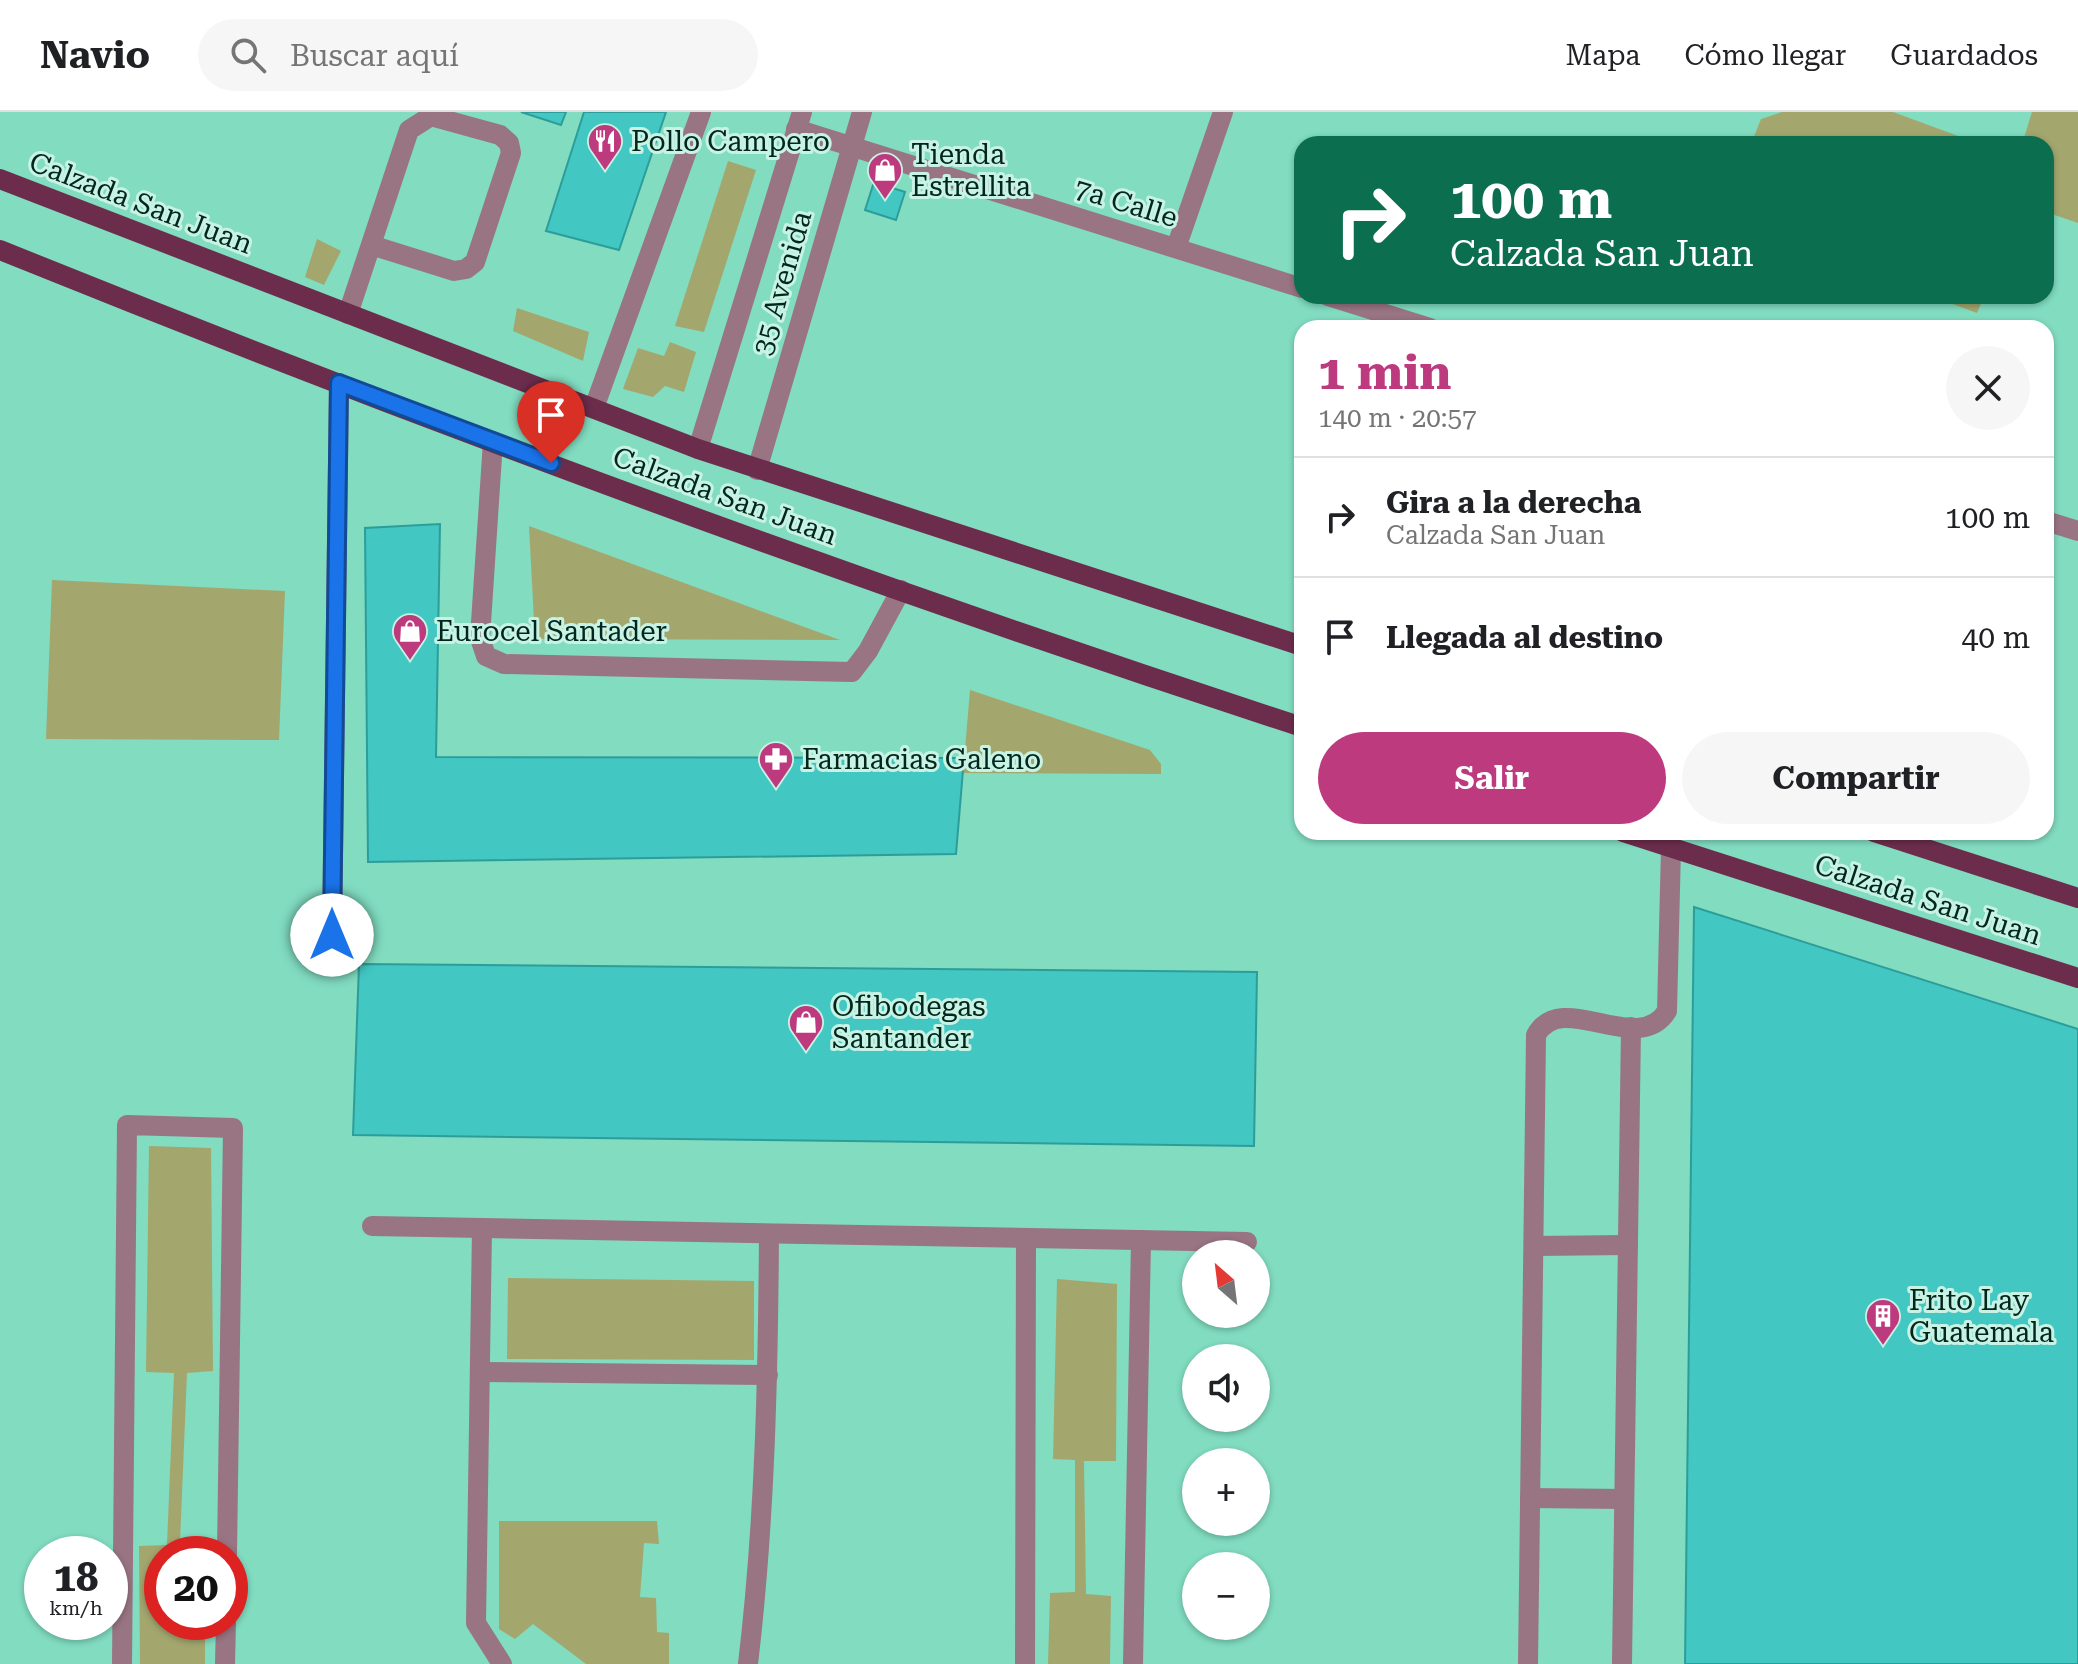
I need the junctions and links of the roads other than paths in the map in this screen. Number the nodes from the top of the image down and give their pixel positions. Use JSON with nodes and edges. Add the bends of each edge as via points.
{"nodes":[{"id":1,"x":701,"y":112,"type":"edge"},
{"id":2,"x":862,"y":112,"type":"edge"},
{"id":3,"x":1223,"y":112,"type":"edge"},
{"id":4,"x":799,"y":121,"type":"edge"},
{"id":5,"x":851,"y":147,"type":"junction"},
{"id":6,"x":0,"y":179,"type":"edge"},
{"id":7,"x":371,"y":245,"type":"junction"},
{"id":8,"x":1176,"y":248,"type":"junction"},
{"id":9,"x":0,"y":250,"type":"edge"},
{"id":10,"x":1294,"y":285,"type":"edge"},
{"id":11,"x":1354,"y":304,"type":"edge"},
{"id":12,"x":348,"y":314,"type":"junction"},
{"id":13,"x":1404,"y":320,"type":"edge"},
{"id":14,"x":339,"y":383,"type":"junction"},
{"id":15,"x":594,"y":408,"type":"junction"},
{"id":16,"x":493,"y":441,"type":"junction"},
{"id":17,"x":698,"y":449,"type":"junction"},
{"id":18,"x":757,"y":470,"type":"junction"},
{"id":19,"x":2054,"y":524,"type":"edge"},
{"id":20,"x":2078,"y":531,"type":"edge"},
{"id":21,"x":901,"y":590,"type":"junction"},
{"id":22,"x":1294,"y":643,"type":"edge"},
{"id":23,"x":1294,"y":724,"type":"edge"},
{"id":24,"x":1647,"y":840,"type":"edge"},
{"id":25,"x":1899,"y":840,"type":"edge"},
{"id":26,"x":1671,"y":848,"type":"junction"},
{"id":27,"x":2078,"y":898,"type":"edge"},
{"id":28,"x":332,"y":935,"type":"dead end"},
{"id":29,"x":2078,"y":978,"type":"edge"},
{"id":30,"x":1631,"y":1027,"type":"junction"},
{"id":31,"x":372,"y":1226,"type":"dead end"},
{"id":32,"x":482,"y":1228,"type":"junction"},
{"id":33,"x":769,"y":1234,"type":"junction"},
{"id":34,"x":1026,"y":1238,"type":"junction"},
{"id":35,"x":1141,"y":1240,"type":"junction"},
{"id":36,"x":1182,"y":1241,"type":"edge"},
{"id":37,"x":1628,"y":1245,"type":"junction"},
{"id":38,"x":1534,"y":1246,"type":"junction"},
{"id":39,"x":483,"y":1372,"type":"junction"},
{"id":40,"x":768,"y":1375,"type":"junction"},
{"id":41,"x":1530,"y":1498,"type":"junction"},
{"id":42,"x":1624,"y":1499,"type":"junction"},
{"id":43,"x":227,"y":1536,"type":"edge"},
{"id":44,"x":226,"y":1640,"type":"edge"},
{"id":45,"x":122,"y":1664,"type":"edge"},
{"id":46,"x":225,"y":1664,"type":"edge"},
{"id":47,"x":502,"y":1664,"type":"edge"},
{"id":48,"x":748,"y":1664,"type":"edge"},
{"id":49,"x":1025,"y":1664,"type":"edge"},
{"id":50,"x":1133,"y":1664,"type":"edge"},
{"id":51,"x":1528,"y":1664,"type":"edge"},
{"id":52,"x":1622,"y":1664,"type":"edge"}],
"edges":[{"from":1,"to":15,"type":"street"},
{"from":2,"to":5,"type":"street","name":"35 Avenida"},
{"from":3,"to":8,"type":"street"},
{"from":4,"to":5,"type":"street","name":"7a Calle"},
{"from":4,"to":17,"type":"street","name":"35 Avenida"},
{"from":5,"to":8,"type":"street","name":"7a Calle"},
{"from":5,"to":18,"type":"street","name":"35 Avenida"},
{"from":6,"to":12,"type":"main road","name":"Calzada San Juan"},
{"from":7,"to":7,"type":"street","via":[[409,130],[420,120],[431,116],[500,135],[509,143],[511,153],[475,262],[466,269],[454,271]]},
{"from":7,"to":12,"type":"street"},
{"from":8,"to":10,"type":"street","name":"7a Calle"},
{"from":9,"to":14,"type":"main road","name":"Calzada San Juan"},
{"from":11,"to":13,"type":"street"},
{"from":12,"to":15,"type":"main road","name":"Calzada San Juan"},
{"from":14,"to":16,"type":"main road","name":"Calzada San Juan"},
{"from":14,"to":28,"type":"street"},
{"from":15,"to":17,"type":"main road","name":"Calzada San Juan"},
{"from":16,"to":21,"type":"main road","name":"Calzada San Juan"},
{"from":16,"to":21,"type":"street","via":[[480,638],[486,656],[504,664],[852,672]]},
{"from":17,"to":18,"type":"main road","name":"Calzada San Juan"},
{"from":18,"to":22,"type":"main road","name":"Calzada San Juan"},
{"from":19,"to":20,"type":"street"},
{"from":21,"to":23,"type":"main road","name":"Calzada San Juan"},
{"from":24,"to":26,"type":"main road","name":"Calzada San Juan"},
{"from":25,"to":27,"type":"main road","name":"Calzada San Juan"},
{"from":26,"to":29,"type":"main road","name":"Calzada San Juan"},
{"from":26,"to":30,"type":"street","via":[[1667,1011],[1649,1028]]},
{"from":30,"to":37,"type":"street"},
{"from":30,"to":38,"type":"street","via":[[1555,1018],[1542,1024],[1536,1035]]},
{"from":31,"to":32,"type":"street"},
{"from":32,"to":33,"type":"street"},
{"from":32,"to":39,"type":"street"},
{"from":33,"to":34,"type":"street"},
{"from":33,"to":40,"type":"street"},
{"from":34,"to":35,"type":"street"},
{"from":34,"to":49,"type":"street"},
{"from":35,"to":36,"type":"street"},
{"from":35,"to":50,"type":"street"},
{"from":37,"to":38,"type":"street"},
{"from":37,"to":42,"type":"street"},
{"from":38,"to":41,"type":"street"},
{"from":39,"to":40,"type":"street"},
{"from":39,"to":47,"type":"street","via":[[476,1623]]},
{"from":40,"to":48,"type":"street","via":[[759,1572]]},
{"from":41,"to":42,"type":"street"},
{"from":41,"to":51,"type":"street"},
{"from":42,"to":52,"type":"street"},
{"from":43,"to":45,"type":"street","via":[[233,1128],[127,1125]]},
{"from":44,"to":46,"type":"street"}]}
